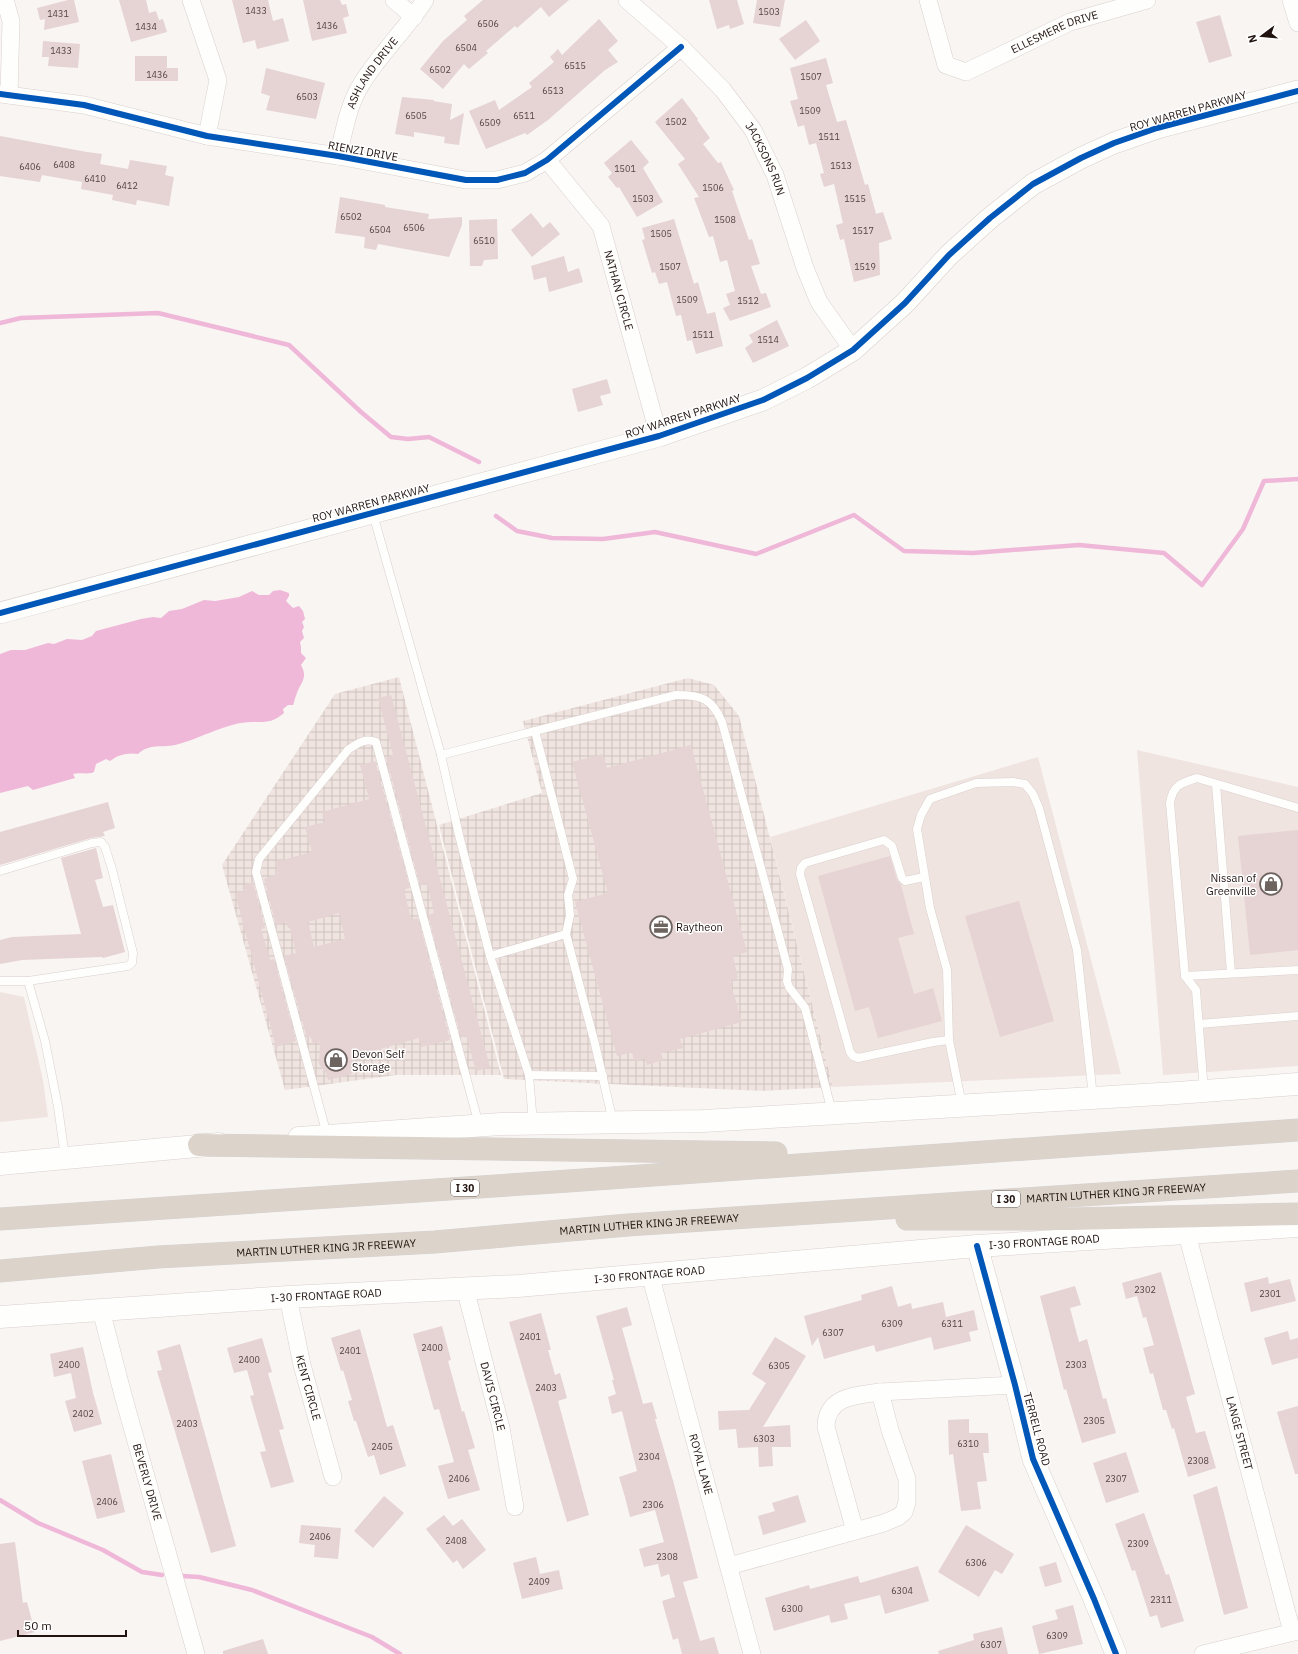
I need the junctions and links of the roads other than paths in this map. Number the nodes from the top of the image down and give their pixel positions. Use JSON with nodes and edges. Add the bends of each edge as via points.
{"nodes":[{"id":1,"x":5,"y":0,"type":"edge"},
{"id":2,"x":191,"y":0,"type":"edge"},
{"id":3,"x":394,"y":0,"type":"edge"},
{"id":4,"x":425,"y":0,"type":"edge"},
{"id":5,"x":627,"y":0,"type":"edge"},
{"id":6,"x":928,"y":0,"type":"edge"},
{"id":7,"x":1147,"y":0,"type":"edge"},
{"id":8,"x":1291,"y":0,"type":"edge"},
{"id":9,"x":414,"y":17,"type":"junction"},
{"id":10,"x":1298,"y":23,"type":"edge"},
{"id":11,"x":681,"y":47,"type":"junction"},
{"id":12,"x":1298,"y":91,"type":"edge"},
{"id":13,"x":4,"y":94,"type":"edge"},
{"id":14,"x":207,"y":136,"type":"junction"},
{"id":15,"x":338,"y":156,"type":"junction"},
{"id":16,"x":548,"y":160,"type":"junction"},
{"id":17,"x":853,"y":350,"type":"junction"},
{"id":18,"x":659,"y":436,"type":"junction"},
{"id":19,"x":372,"y":513,"type":"junction"},
{"id":20,"x":0,"y":613,"type":"edge"},
{"id":21,"x":535,"y":731,"type":"junction"},
{"id":22,"x":441,"y":755,"type":"junction"},
{"id":23,"x":1216,"y":784,"type":"junction"},
{"id":24,"x":1298,"y":808,"type":"edge"},
{"id":25,"x":0,"y":870,"type":"edge"},
{"id":26,"x":924,"y":877,"type":"junction"},
{"id":27,"x":566,"y":934,"type":"junction"},
{"id":28,"x":490,"y":956,"type":"junction"},
{"id":29,"x":1298,"y":970,"type":"edge"},
{"id":30,"x":1231,"y":973,"type":"junction"},
{"id":31,"x":1186,"y":976,"type":"junction"},
{"id":32,"x":0,"y":981,"type":"edge"},
{"id":33,"x":28,"y":982,"type":"junction"},
{"id":34,"x":1298,"y":1016,"type":"edge"},
{"id":35,"x":1199,"y":1024,"type":"junction"},
{"id":36,"x":949,"y":1040,"type":"junction"},
{"id":37,"x":529,"y":1075,"type":"junction"},
{"id":38,"x":602,"y":1076,"type":"junction"},
{"id":39,"x":1298,"y":1084,"type":"edge"},
{"id":40,"x":1204,"y":1091,"type":"junction"},
{"id":41,"x":1093,"y":1098,"type":"junction"},
{"id":42,"x":962,"y":1106,"type":"junction"},
{"id":43,"x":832,"y":1113,"type":"junction"},
{"id":44,"x":613,"y":1122,"type":"junction"},
{"id":45,"x":533,"y":1123,"type":"junction"},
{"id":46,"x":479,"y":1125,"type":"junction"},
{"id":47,"x":1298,"y":1130,"type":"edge"},
{"id":48,"x":327,"y":1136,"type":"junction"},
{"id":49,"x":199,"y":1145,"type":"junction"},
{"id":50,"x":930,"y":1155,"type":"junction"},
{"id":51,"x":65,"y":1158,"type":"junction"},
{"id":52,"x":0,"y":1164,"type":"edge"},
{"id":53,"x":1298,"y":1181,"type":"edge"},
{"id":54,"x":1298,"y":1214,"type":"edge"},
{"id":55,"x":0,"y":1219,"type":"edge"},
{"id":56,"x":714,"y":1219,"type":"junction"},
{"id":57,"x":1298,"y":1226,"type":"edge"},
{"id":58,"x":1187,"y":1234,"type":"junction"},
{"id":59,"x":977,"y":1246,"type":"junction"},
{"id":60,"x":0,"y":1270,"type":"edge"},
{"id":61,"x":650,"y":1274,"type":"junction"},
{"id":62,"x":464,"y":1288,"type":"junction"},
{"id":63,"x":288,"y":1297,"type":"junction"},
{"id":64,"x":101,"y":1310,"type":"junction"},
{"id":65,"x":0,"y":1317,"type":"edge"},
{"id":66,"x":1015,"y":1385,"type":"junction"},
{"id":67,"x":880,"y":1392,"type":"junction"},
{"id":68,"x":333,"y":1478,"type":"dead end"},
{"id":69,"x":515,"y":1507,"type":"dead end"},
{"id":70,"x":855,"y":1531,"type":"junction"},
{"id":71,"x":729,"y":1566,"type":"junction"},
{"id":72,"x":1295,"y":1631,"type":"edge"},
{"id":73,"x":196,"y":1654,"type":"edge"},
{"id":74,"x":752,"y":1654,"type":"edge"},
{"id":75,"x":1116,"y":1654,"type":"edge"},
{"id":76,"x":1203,"y":1654,"type":"edge"}],
"edges":[{"from":1,"to":13,"type":"street","via":[[11,21]]},
{"from":2,"to":14,"type":"street","via":[[218,80]]},
{"from":3,"to":9,"type":"street"},
{"from":4,"to":9,"type":"street","name":"ASHLAND DRIVE"},
{"from":5,"to":11,"type":"street","name":"JACKSONS RUN"},
{"from":6,"to":7,"type":"street","name":"ELLESMERE DRIVE","via":[[946,65],[966,72],[1070,22]]},
{"from":8,"to":10,"type":"street"},
{"from":9,"to":15,"type":"street","name":"ASHLAND DRIVE","via":[[361,84],[351,106]]},
{"from":11,"to":16,"type":"street","name":"RIENZI DRIVE"},
{"from":11,"to":17,"type":"street","name":"JACKSONS RUN","via":[[723,90],[753,130],[775,175],[805,268],[819,302]]},
{"from":12,"to":17,"type":"street","name":"ROY WARREN PARKWAY","via":[[1157,128],[1114,143],[1033,184],[949,255],[905,303]]},
{"from":13,"to":14,"type":"street","name":"RIENZI DRIVE","via":[[84,105]]},
{"from":14,"to":15,"type":"street","name":"RIENZI DRIVE"},
{"from":15,"to":16,"type":"street","name":"RIENZI DRIVE","via":[[466,180],[497,180],[525,173]]},
{"from":16,"to":18,"type":"street","name":"NATHAN CIRCLE","via":[[601,226]]},
{"from":17,"to":18,"type":"street","name":"ROY WARREN PARKWAY","via":[[807,378],[763,400]]},
{"from":18,"to":19,"type":"street","name":"ROY WARREN PARKWAY"},
{"from":19,"to":20,"type":"street","name":"ROY WARREN PARKWAY"},
{"from":19,"to":22,"type":"lane"},
{"from":21,"to":22,"type":"lane"},
{"from":21,"to":27,"type":"lane","via":[[573,879],[568,895],[570,915]]},
{"from":21,"to":43,"type":"lane","via":[[676,695],[694,695],[708,701],[716,709],[722,722],[788,969],[789,988],[805,1008]]},
{"from":22,"to":28,"type":"lane","via":[[458,835]]},
{"from":23,"to":24,"type":"lane"},
{"from":23,"to":30,"type":"lane"},
{"from":23,"to":31,"type":"lane","via":[[1197,778],[1182,783],[1172,792],[1170,803]]},
{"from":25,"to":33,"type":"lane","via":[[101,842],[112,869],[133,953],[132,963],[128,966]]},
{"from":26,"to":36,"type":"lane","via":[[947,970]]},
{"from":26,"to":36,"type":"lane","via":[[905,881],[892,846],[884,840],[804,863],[800,874],[852,1056],[858,1058]]},
{"from":26,"to":41,"type":"lane","via":[[917,829],[930,799],[976,784],[1025,784],[1039,808],[1077,950]]},
{"from":27,"to":28,"type":"lane"},
{"from":27,"to":38,"type":"lane"},
{"from":28,"to":37,"type":"lane"},
{"from":29,"to":30,"type":"lane"},
{"from":30,"to":31,"type":"lane"},
{"from":31,"to":35,"type":"lane","via":[[1196,990]]},
{"from":32,"to":33,"type":"lane"},
{"from":33,"to":51,"type":"lane","via":[[45,1041]]},
{"from":34,"to":35,"type":"lane"},
{"from":35,"to":40,"type":"lane"},
{"from":36,"to":42,"type":"lane"},
{"from":37,"to":38,"type":"lane"},
{"from":37,"to":45,"type":"lane"},
{"from":38,"to":44,"type":"lane"},
{"from":39,"to":40,"type":"main road"},
{"from":40,"to":41,"type":"main road"},
{"from":41,"to":42,"type":"main road"},
{"from":42,"to":43,"type":"main road"},
{"from":43,"to":44,"type":"main road","via":[[703,1121]]},
{"from":44,"to":45,"type":"main road"},
{"from":45,"to":46,"type":"main road"},
{"from":46,"to":48,"type":"main road"},
{"from":46,"to":48,"type":"lane","via":[[376,742],[369,740],[360,742],[348,750],[259,859],[256,872]]},
{"from":47,"to":50,"type":"highway","number":"I 30"},
{"from":48,"to":49,"type":"main road"},
{"from":49,"to":50,"type":"highway"},
{"from":49,"to":51,"type":"main road"},
{"from":50,"to":55,"type":"highway","number":"I 30"},
{"from":51,"to":52,"type":"main road"},
{"from":53,"to":56,"type":"highway","name":"MARTIN LUTHER KING JR FREEWAY","number":"I 30"},
{"from":54,"to":56,"type":"highway","via":[[1071,1219]]},
{"from":56,"to":60,"type":"highway","name":"MARTIN LUTHER KING JR FREEWAY","number":"I 30","via":[[435,1242],[158,1257]]},
{"from":57,"to":58,"type":"main road","name":"I-30 FRONTAGE ROAD"},
{"from":58,"to":59,"type":"main road","name":"I-30 FRONTAGE ROAD"},
{"from":58,"to":72,"type":"street","name":"LANGE STREET"},
{"from":59,"to":61,"type":"main road","name":"I-30 FRONTAGE ROAD"},
{"from":59,"to":66,"type":"street","name":"TERRELL ROAD"},
{"from":61,"to":62,"type":"main road","name":"I-30 FRONTAGE ROAD","via":[[518,1286]]},
{"from":61,"to":71,"type":"street","name":"ROYAL LANE"},
{"from":62,"to":63,"type":"main road","name":"I-30 FRONTAGE ROAD"},
{"from":62,"to":69,"type":"street","name":"DAVIS CIRCLE","via":[[501,1428]]},
{"from":63,"to":64,"type":"main road","name":"I-30 FRONTAGE ROAD"},
{"from":63,"to":68,"type":"street","name":"KENT CIRCLE","via":[[302,1365]]},
{"from":64,"to":65,"type":"main road","name":"I-30 FRONTAGE ROAD"},
{"from":64,"to":73,"type":"street","name":"BEVERLY DRIVE"},
{"from":66,"to":67,"type":"street"},
{"from":66,"to":75,"type":"street","name":"TERRELL ROAD","via":[[1033,1459]]},
{"from":67,"to":70,"type":"street","via":[[907,1479],[907,1502],[904,1512],[898,1517]]},
{"from":67,"to":70,"type":"street","via":[[842,1399],[835,1404],[826,1418],[826,1427]]},
{"from":70,"to":71,"type":"street"},
{"from":71,"to":74,"type":"street","name":"ROYAL LANE"},
{"from":72,"to":76,"type":"street"}]}
